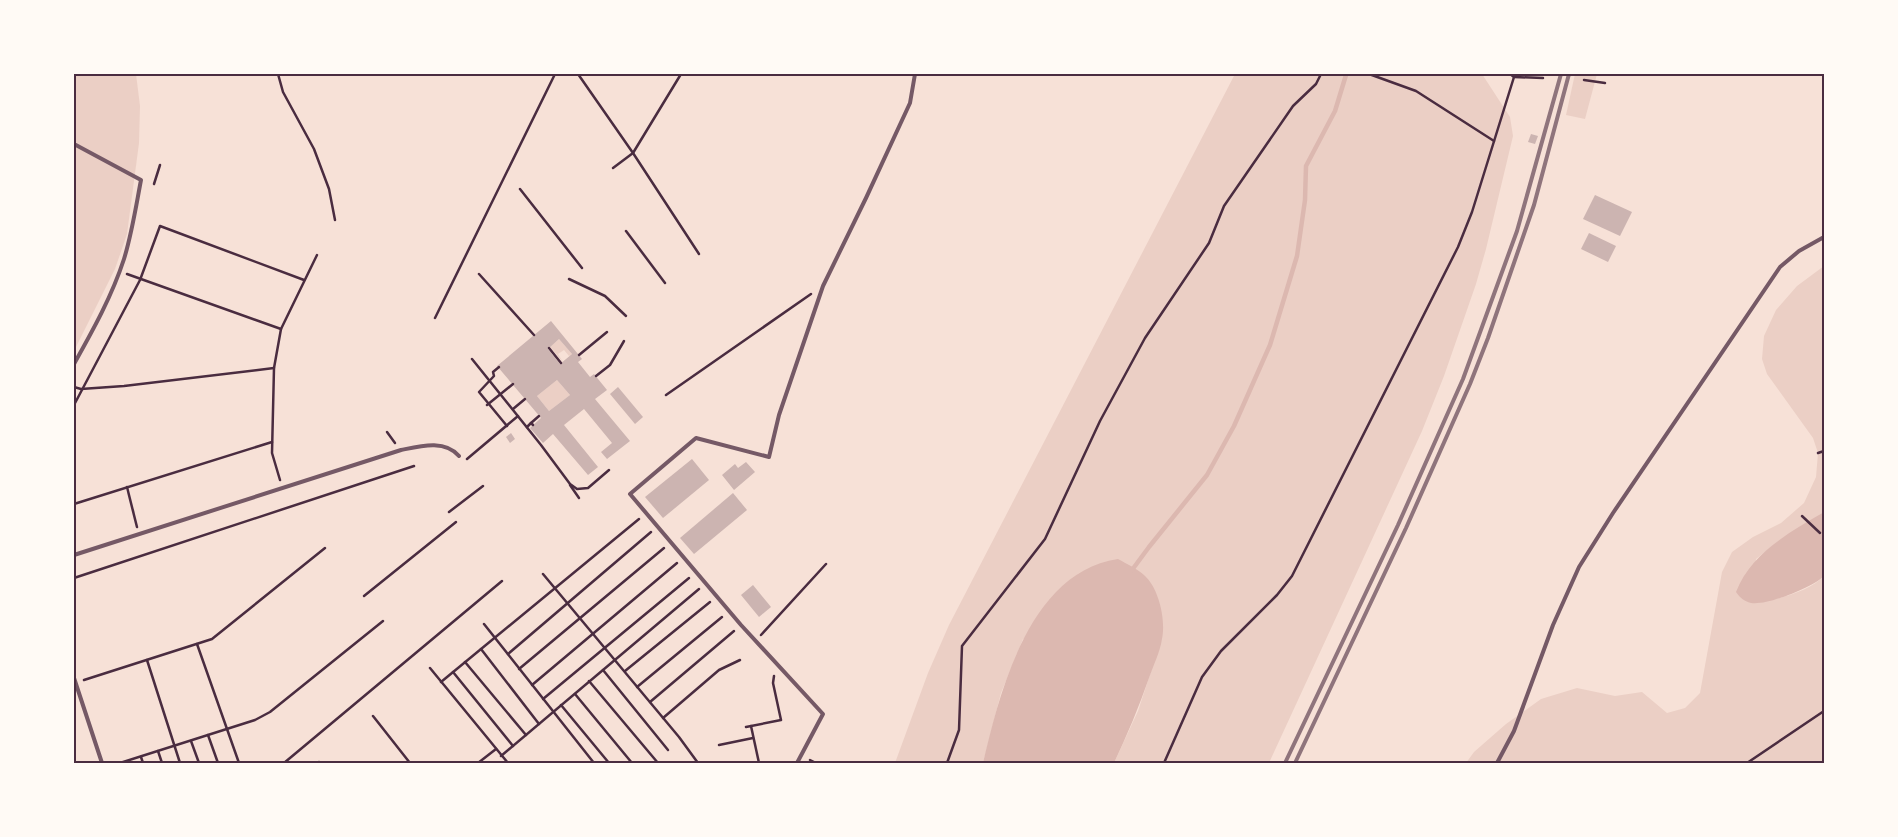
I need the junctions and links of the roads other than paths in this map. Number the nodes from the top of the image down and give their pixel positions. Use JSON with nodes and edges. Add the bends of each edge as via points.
{"nodes":[{"id":1,"x":915,"y":74,"type":"edge"},
{"id":2,"x":1824,"y":85,"type":"edge"},
{"id":3,"x":1824,"y":94,"type":"edge"},
{"id":4,"x":74,"y":144,"type":"edge"},
{"id":5,"x":1824,"y":237,"type":"edge"},
{"id":6,"x":74,"y":364,"type":"edge"},
{"id":7,"x":459,"y":456,"type":"dead end"},
{"id":8,"x":74,"y":555,"type":"edge"},
{"id":9,"x":74,"y":680,"type":"edge"},
{"id":10,"x":102,"y":763,"type":"edge"},
{"id":11,"x":798,"y":763,"type":"edge"},
{"id":12,"x":1497,"y":763,"type":"edge"}],
"edges":[{"from":1,"to":11,"type":"lane","via":[[910,103],[822,286],[779,415],[769,457],[696,438],[630,494],[741,626],[824,714]]},
{"from":2,"to":3,"type":"lane"},
{"from":4,"to":6,"type":"lane","via":[[141,180],[131,234],[119,271],[103,310]]},
{"from":5,"to":12,"type":"lane","via":[[1798,251],[1780,268],[1594,541],[1565,596],[1514,731]]},
{"from":7,"to":8,"type":"lane","via":[[448,446],[401,450]]},
{"from":9,"to":10,"type":"lane"}]}
